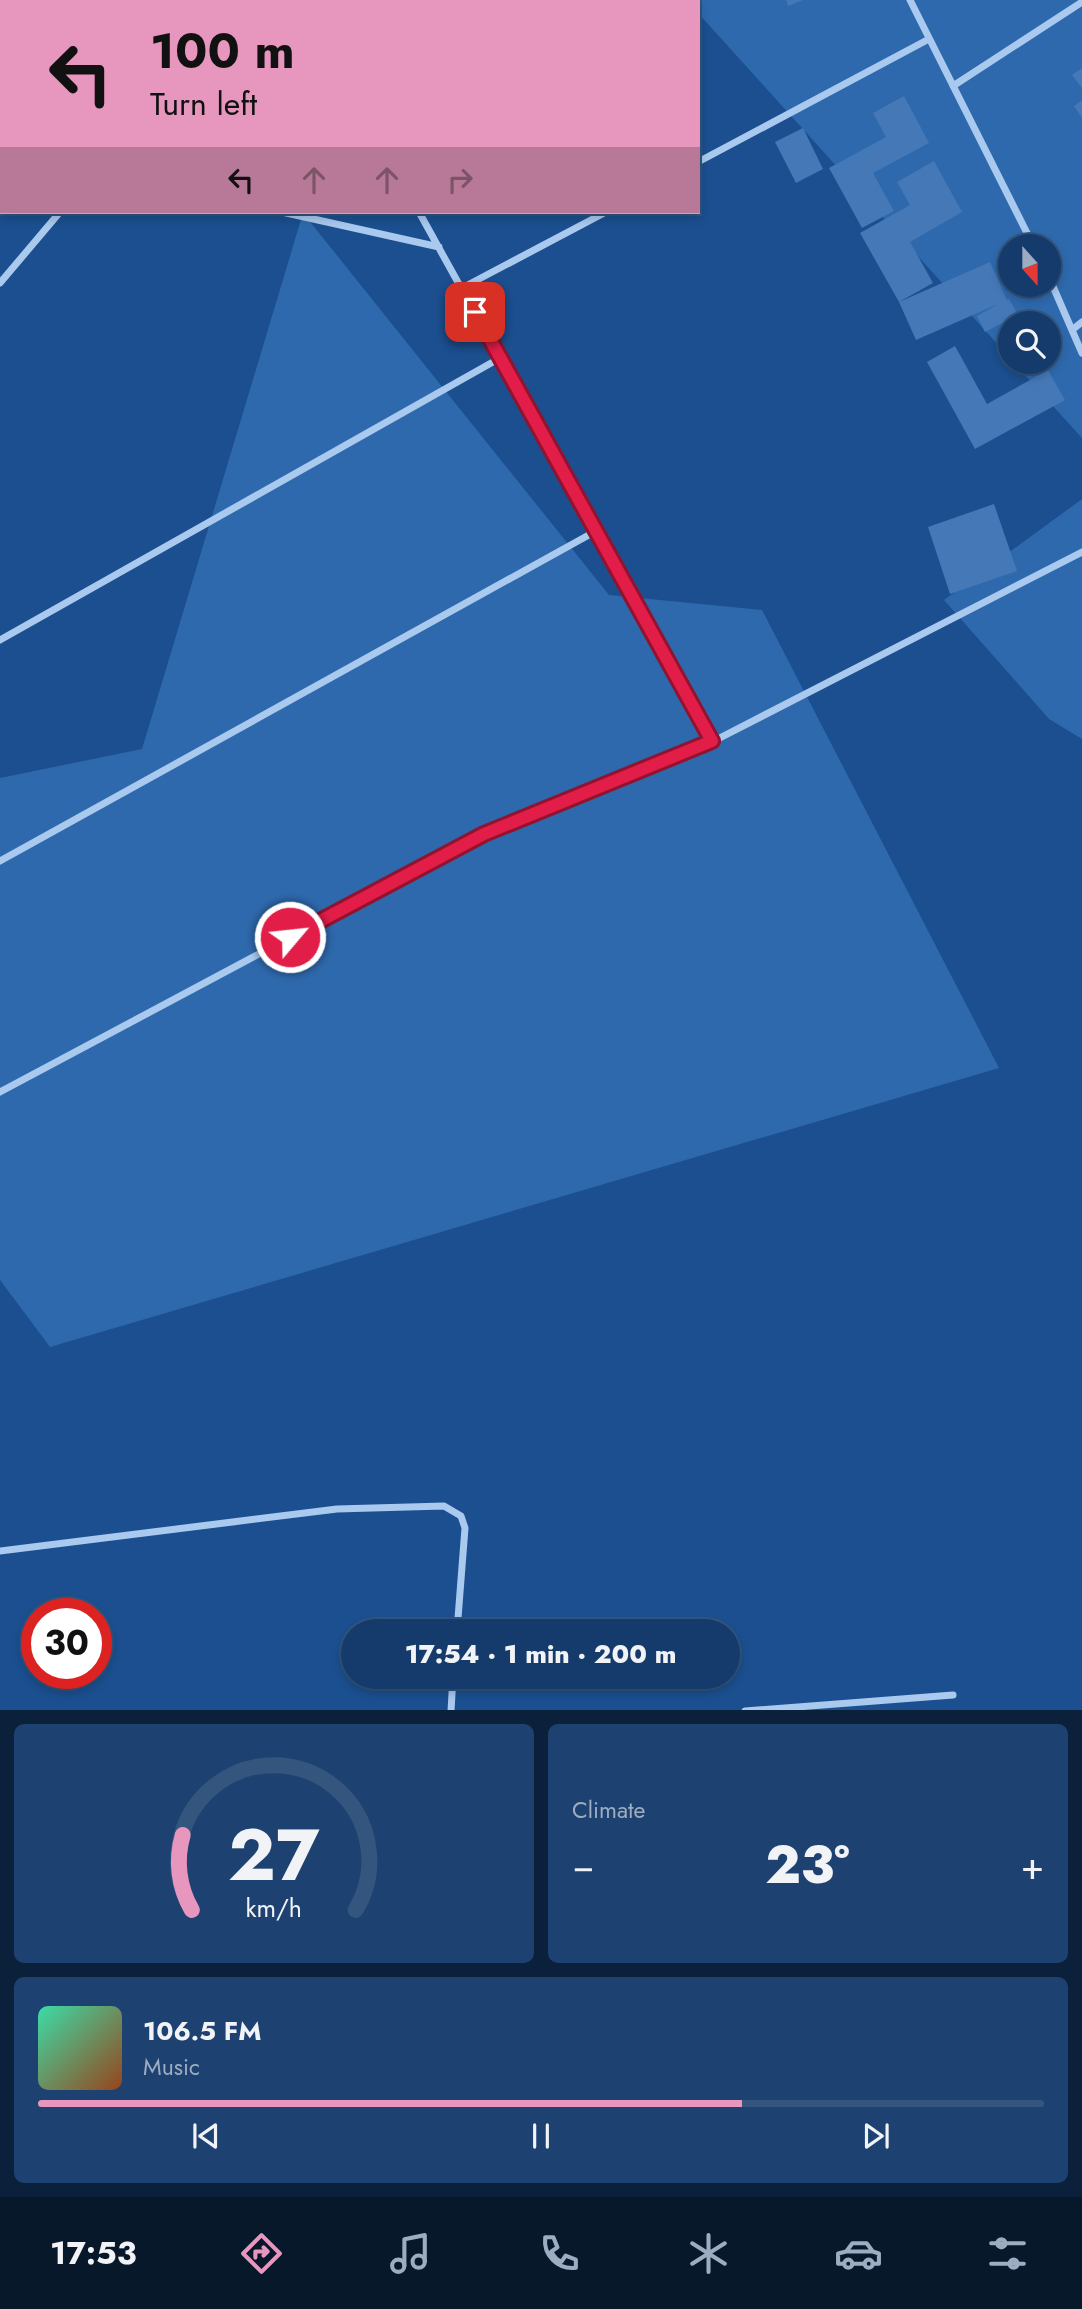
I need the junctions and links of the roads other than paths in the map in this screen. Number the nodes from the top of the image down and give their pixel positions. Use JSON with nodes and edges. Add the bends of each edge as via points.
{"nodes":[{"id":1,"x":910,"y":0,"type":"edge"},
{"id":2,"x":1082,"y":2,"type":"edge"},
{"id":3,"x":929,"y":39,"type":"junction"},
{"id":4,"x":953,"y":86,"type":"junction"},
{"id":5,"x":700,"y":161,"type":"edge"},
{"id":6,"x":58,"y":214,"type":"edge"},
{"id":7,"x":291,"y":214,"type":"edge"},
{"id":8,"x":420,"y":214,"type":"edge"},
{"id":9,"x":602,"y":214,"type":"edge"},
{"id":10,"x":1027,"y":234,"type":"edge"},
{"id":11,"x":439,"y":247,"type":"junction"},
{"id":12,"x":0,"y":283,"type":"edge"},
{"id":13,"x":462,"y":288,"type":"junction"},
{"id":14,"x":1058,"y":298,"type":"edge"},
{"id":15,"x":1082,"y":322,"type":"edge"},
{"id":16,"x":1072,"y":330,"type":"junction"},
{"id":17,"x":1082,"y":353,"type":"edge"},
{"id":18,"x":500,"y":358,"type":"junction"},
{"id":19,"x":596,"y":531,"type":"junction"},
{"id":20,"x":1082,"y":552,"type":"edge"},
{"id":21,"x":0,"y":640,"type":"edge"},
{"id":22,"x":712,"y":741,"type":"junction"},
{"id":23,"x":0,"y":861,"type":"edge"},
{"id":24,"x":0,"y":1092,"type":"edge"},
{"id":25,"x":0,"y":1551,"type":"edge"},
{"id":26,"x":458,"y":1619,"type":"edge"},
{"id":27,"x":452,"y":1689,"type":"edge"},
{"id":28,"x":953,"y":1695,"type":"dead end"},
{"id":29,"x":451,"y":1710,"type":"edge"},
{"id":30,"x":745,"y":1710,"type":"edge"}],
"edges":[{"from":1,"to":3,"type":"street"},
{"from":2,"to":4,"type":"street"},
{"from":3,"to":4,"type":"street"},
{"from":3,"to":5,"type":"street"},
{"from":4,"to":10,"type":"street"},
{"from":6,"to":12,"type":"street"},
{"from":7,"to":11,"type":"street"},
{"from":8,"to":11,"type":"street"},
{"from":9,"to":13,"type":"street"},
{"from":11,"to":13,"type":"street"},
{"from":13,"to":18,"type":"street"},
{"from":14,"to":16,"type":"street"},
{"from":15,"to":16,"type":"street"},
{"from":16,"to":17,"type":"street"},
{"from":18,"to":19,"type":"street"},
{"from":18,"to":21,"type":"street"},
{"from":19,"to":22,"type":"street"},
{"from":19,"to":23,"type":"street"},
{"from":20,"to":22,"type":"street"},
{"from":22,"to":24,"type":"street","via":[[484,834]]},
{"from":25,"to":26,"type":"street","via":[[337,1508],[444,1506],[461,1516],[465,1528]]},
{"from":27,"to":29,"type":"street"},
{"from":28,"to":30,"type":"street"}]}
